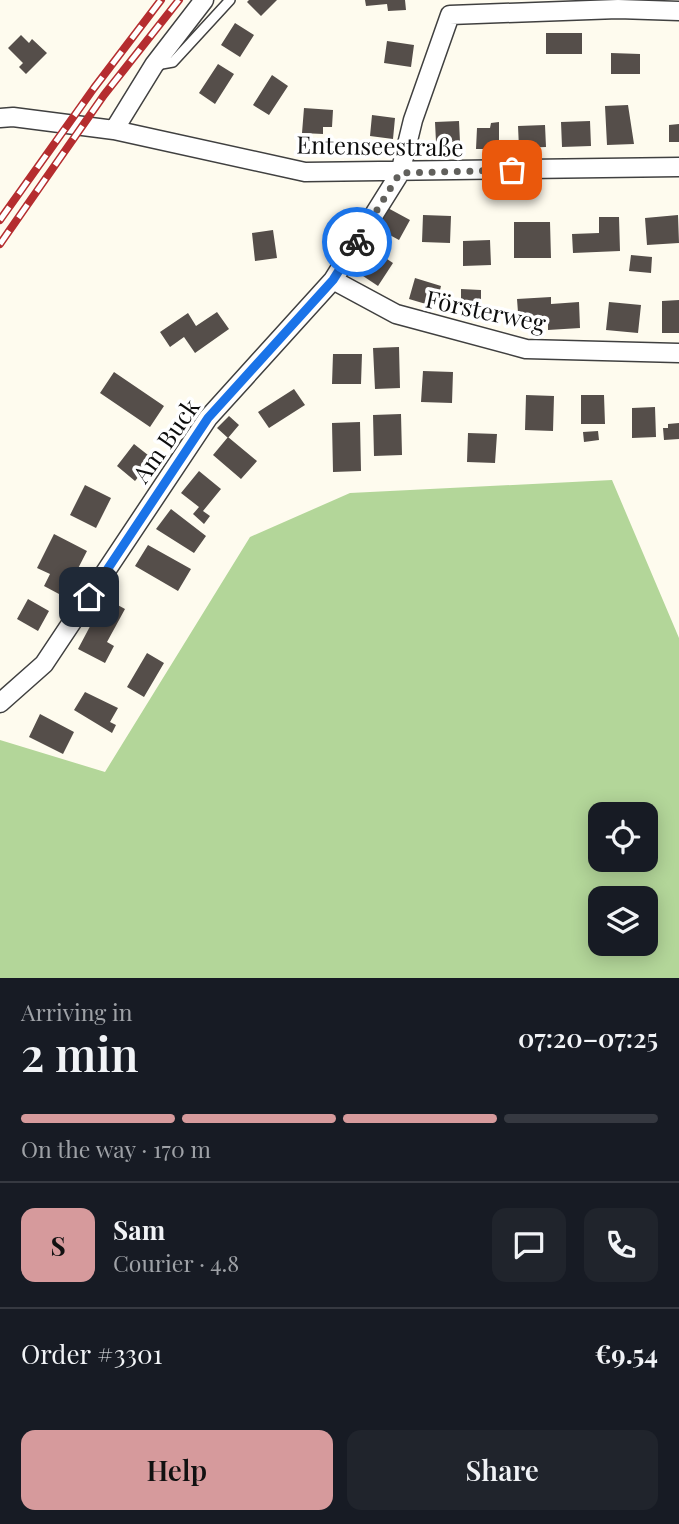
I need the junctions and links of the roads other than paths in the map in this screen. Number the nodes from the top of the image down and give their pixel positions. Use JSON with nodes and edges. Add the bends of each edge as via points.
{"nodes":[{"id":1,"x":204,"y":0,"type":"edge"},
{"id":2,"x":230,"y":0,"type":"edge"},
{"id":3,"x":679,"y":11,"type":"edge"},
{"id":4,"x":154,"y":65,"type":"junction"},
{"id":5,"x":0,"y":118,"type":"edge"},
{"id":6,"x":114,"y":130,"type":"junction"},
{"id":7,"x":679,"y":167,"type":"edge"},
{"id":8,"x":400,"y":173,"type":"junction"},
{"id":9,"x":333,"y":280,"type":"junction"},
{"id":10,"x":679,"y":354,"type":"edge"},
{"id":11,"x":0,"y":703,"type":"edge"}],
"edges":[{"from":1,"to":4,"type":"street"},
{"from":2,"to":4,"type":"lane","via":[[173,62]]},
{"from":3,"to":8,"type":"street","name":"Am Buck","via":[[450,15],[413,120]]},
{"from":4,"to":6,"type":"street"},
{"from":5,"to":6,"type":"street","name":"Entenseestraße"},
{"from":6,"to":8,"type":"street","name":"Entenseestraße","via":[[305,172]]},
{"from":7,"to":8,"type":"street","name":"Entenseestraße"},
{"from":8,"to":9,"type":"street","name":"Am Buck"},
{"from":9,"to":10,"type":"street","name":"Försterweg","via":[[396,314],[526,349]]},
{"from":9,"to":11,"type":"street","name":"Am Buck","via":[[208,418],[44,664]]}]}
